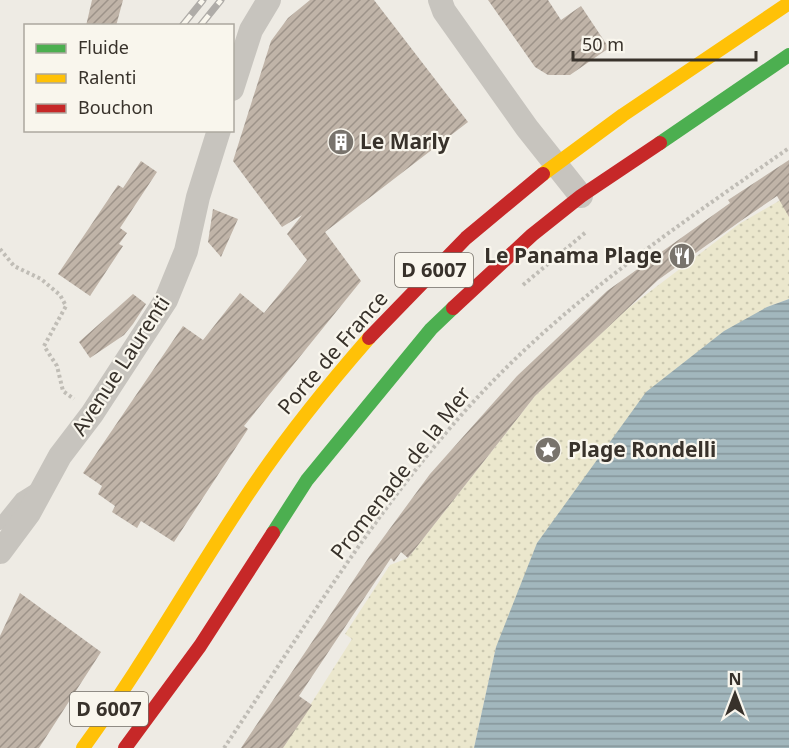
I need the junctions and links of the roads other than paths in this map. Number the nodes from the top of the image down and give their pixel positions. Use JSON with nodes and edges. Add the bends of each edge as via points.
{"nodes":[{"id":1,"x":269,"y":0,"type":"edge"},
{"id":2,"x":440,"y":0,"type":"edge"},
{"id":3,"x":789,"y":3,"type":"edge"},
{"id":4,"x":789,"y":56,"type":"edge"},
{"id":5,"x":234,"y":83,"type":"edge"},
{"id":6,"x":218,"y":132,"type":"edge"},
{"id":7,"x":555,"y":164,"type":"junction"},
{"id":8,"x":581,"y":196,"type":"junction"},
{"id":9,"x":46,"y":483,"type":"junction"},
{"id":10,"x":0,"y":524,"type":"edge"},
{"id":11,"x":0,"y":552,"type":"edge"},
{"id":12,"x":83,"y":748,"type":"edge"},
{"id":13,"x":125,"y":748,"type":"edge"}],
"edges":[{"from":1,"to":5,"type":"street","via":[[252,30]]},
{"from":2,"to":7,"type":"street","via":[[444,11]]},
{"from":3,"to":7,"type":"main road","name":"Porte de France","number":"D 6007"},
{"from":4,"to":8,"type":"main road","number":"D 6007"},
{"from":6,"to":9,"type":"street","name":"Avenue Laurenti","via":[[186,251],[166,300],[60,456]]},
{"from":7,"to":8,"type":"street"},
{"from":7,"to":12,"type":"main road","name":"Porte de France","number":"D 6007","via":[[440,263],[314,402]]},
{"from":8,"to":13,"type":"main road","number":"D 6007","via":[[524,242],[424,338],[307,480],[195,654]]},
{"from":9,"to":10,"type":"lane","via":[[21,498]]},
{"from":9,"to":11,"type":"street","name":"Avenue Laurenti"}]}
